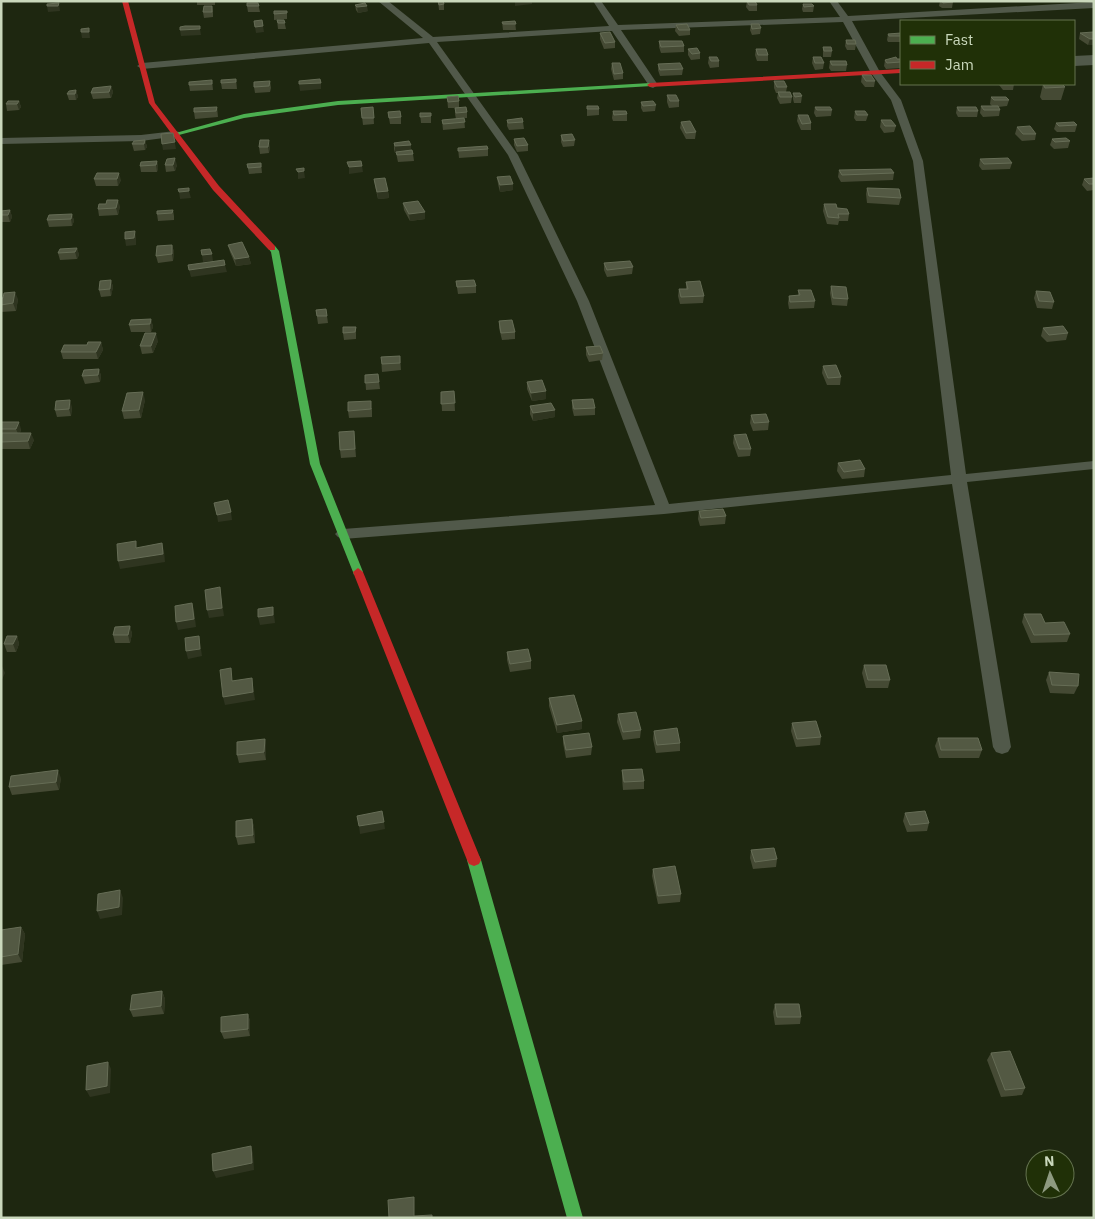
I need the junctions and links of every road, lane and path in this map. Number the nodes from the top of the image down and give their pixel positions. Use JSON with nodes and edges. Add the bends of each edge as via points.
{"nodes":[{"id":1,"x":125,"y":1,"type":"edge"},
{"id":2,"x":382,"y":1,"type":"edge"},
{"id":3,"x":597,"y":1,"type":"edge"},
{"id":4,"x":833,"y":1,"type":"edge"},
{"id":5,"x":1094,"y":5,"type":"edge"},
{"id":6,"x":846,"y":19,"type":"junction"},
{"id":7,"x":615,"y":28,"type":"junction"},
{"id":8,"x":432,"y":40,"type":"junction"},
{"id":9,"x":1094,"y":60,"type":"edge"},
{"id":10,"x":1075,"y":61,"type":"edge"},
{"id":11,"x":142,"y":66,"type":"junction"},
{"id":12,"x":900,"y":72,"type":"edge"},
{"id":13,"x":876,"y":73,"type":"junction"},
{"id":14,"x":653,"y":85,"type":"junction"},
{"id":15,"x":472,"y":95,"type":"junction"},
{"id":16,"x":175,"y":134,"type":"junction"},
{"id":17,"x":1,"y":140,"type":"edge"},
{"id":18,"x":1094,"y":465,"type":"edge"},
{"id":19,"x":959,"y":479,"type":"junction"},
{"id":20,"x":664,"y":509,"type":"junction"},
{"id":21,"x":343,"y":534,"type":"junction"},
{"id":22,"x":1002,"y":747,"type":"dead end"},
{"id":23,"x":575,"y":1218,"type":"edge"}],
"edges":[{"from":1,"to":11,"type":"street"},
{"from":2,"to":8,"type":"lane"},
{"from":3,"to":7,"type":"lane"},
{"from":4,"to":6,"type":"lane"},
{"from":5,"to":6,"type":"lane"},
{"from":6,"to":7,"type":"lane"},
{"from":6,"to":13,"type":"lane"},
{"from":7,"to":8,"type":"lane"},
{"from":7,"to":14,"type":"lane"},
{"from":8,"to":11,"type":"lane"},
{"from":8,"to":15,"type":"lane"},
{"from":9,"to":10,"type":"street"},
{"from":11,"to":16,"type":"street","via":[[152,103]]},
{"from":12,"to":13,"type":"street"},
{"from":13,"to":14,"type":"street"},
{"from":13,"to":19,"type":"lane","via":[[896,100],[918,161]]},
{"from":14,"to":15,"type":"street"},
{"from":15,"to":16,"type":"street","via":[[338,102],[244,116]]},
{"from":15,"to":20,"type":"lane","via":[[513,155],[583,301]]},
{"from":16,"to":17,"type":"lane","via":[[141,138]]},
{"from":16,"to":21,"type":"street","via":[[216,188],[275,252],[316,464]]},
{"from":18,"to":19,"type":"lane"},
{"from":19,"to":20,"type":"lane"},
{"from":19,"to":22,"type":"lane"},
{"from":20,"to":21,"type":"lane"},
{"from":21,"to":23,"type":"street","via":[[475,864]]}]}
